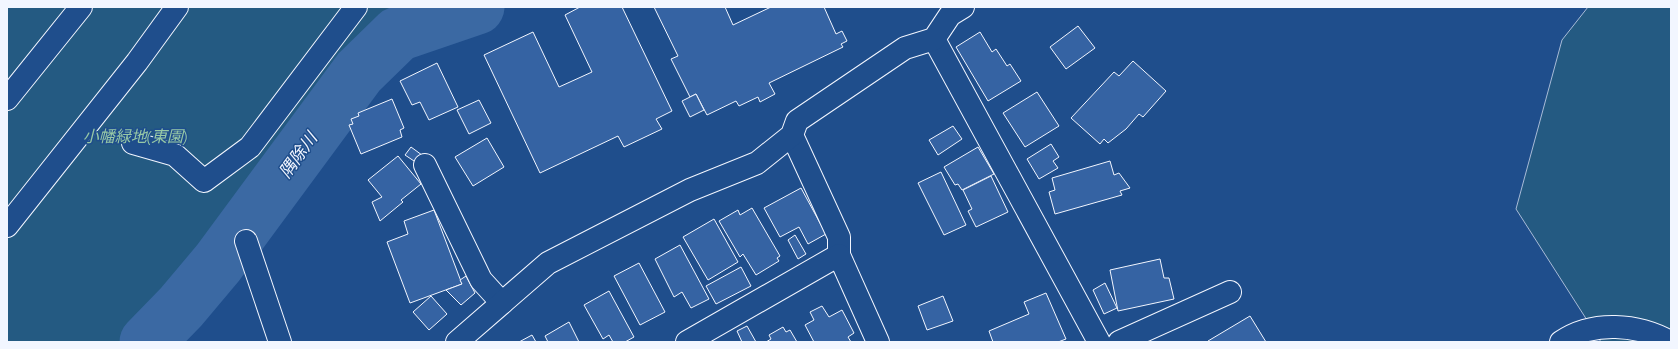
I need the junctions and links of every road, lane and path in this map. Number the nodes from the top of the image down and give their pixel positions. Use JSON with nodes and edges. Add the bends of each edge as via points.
{"nodes":[{"id":1,"x":80,"y":7,"type":"edge"},
{"id":2,"x":177,"y":7,"type":"edge"},
{"id":3,"x":963,"y":7,"type":"edge"},
{"id":4,"x":353,"y":11,"type":"edge"},
{"id":5,"x":934,"y":39,"type":"junction"},
{"id":6,"x":7,"y":99,"type":"edge"},
{"id":7,"x":792,"y":135,"type":"junction"},
{"id":8,"x":133,"y":143,"type":"dead end"},
{"id":9,"x":425,"y":165,"type":"dead end"},
{"id":10,"x":7,"y":226,"type":"edge"},
{"id":11,"x":246,"y":241,"type":"dead end"},
{"id":12,"x":839,"y":255,"type":"junction"},
{"id":13,"x":1230,"y":292,"type":"dead end"},
{"id":14,"x":502,"y":303,"type":"junction"},
{"id":15,"x":280,"y":342,"type":"edge"},
{"id":16,"x":457,"y":342,"type":"edge"},
{"id":17,"x":687,"y":342,"type":"edge"},
{"id":18,"x":878,"y":342,"type":"edge"},
{"id":19,"x":1099,"y":342,"type":"edge"},
{"id":20,"x":1119,"y":342,"type":"edge"},
{"id":21,"x":1562,"y":342,"type":"edge"},
{"id":22,"x":1670,"y":342,"type":"edge"}],
"edges":[{"from":1,"to":6,"type":"main road"},
{"from":2,"to":10,"type":"main road","via":[[137,62]]},
{"from":3,"to":5,"type":"main road","via":[[950,15]]},
{"from":4,"to":8,"type":"main road","via":[[250,147],[204,180],[175,155]]},
{"from":5,"to":7,"type":"main road","via":[[905,48],[797,120]]},
{"from":5,"to":19,"type":"main road"},
{"from":7,"to":12,"type":"main road","via":[[839,237]]},
{"from":7,"to":14,"type":"main road","via":[[757,163],[690,190],[548,263]]},
{"from":9,"to":14,"type":"main road","via":[[481,280]]},
{"from":11,"to":15,"type":"main road"},
{"from":12,"to":17,"type":"main road"},
{"from":12,"to":18,"type":"main road"},
{"from":13,"to":20,"type":"main road"},
{"from":14,"to":16,"type":"main road"},
{"from":21,"to":22,"type":"main road","via":[[1581,332],[1604,327],[1655,334]]}]}
